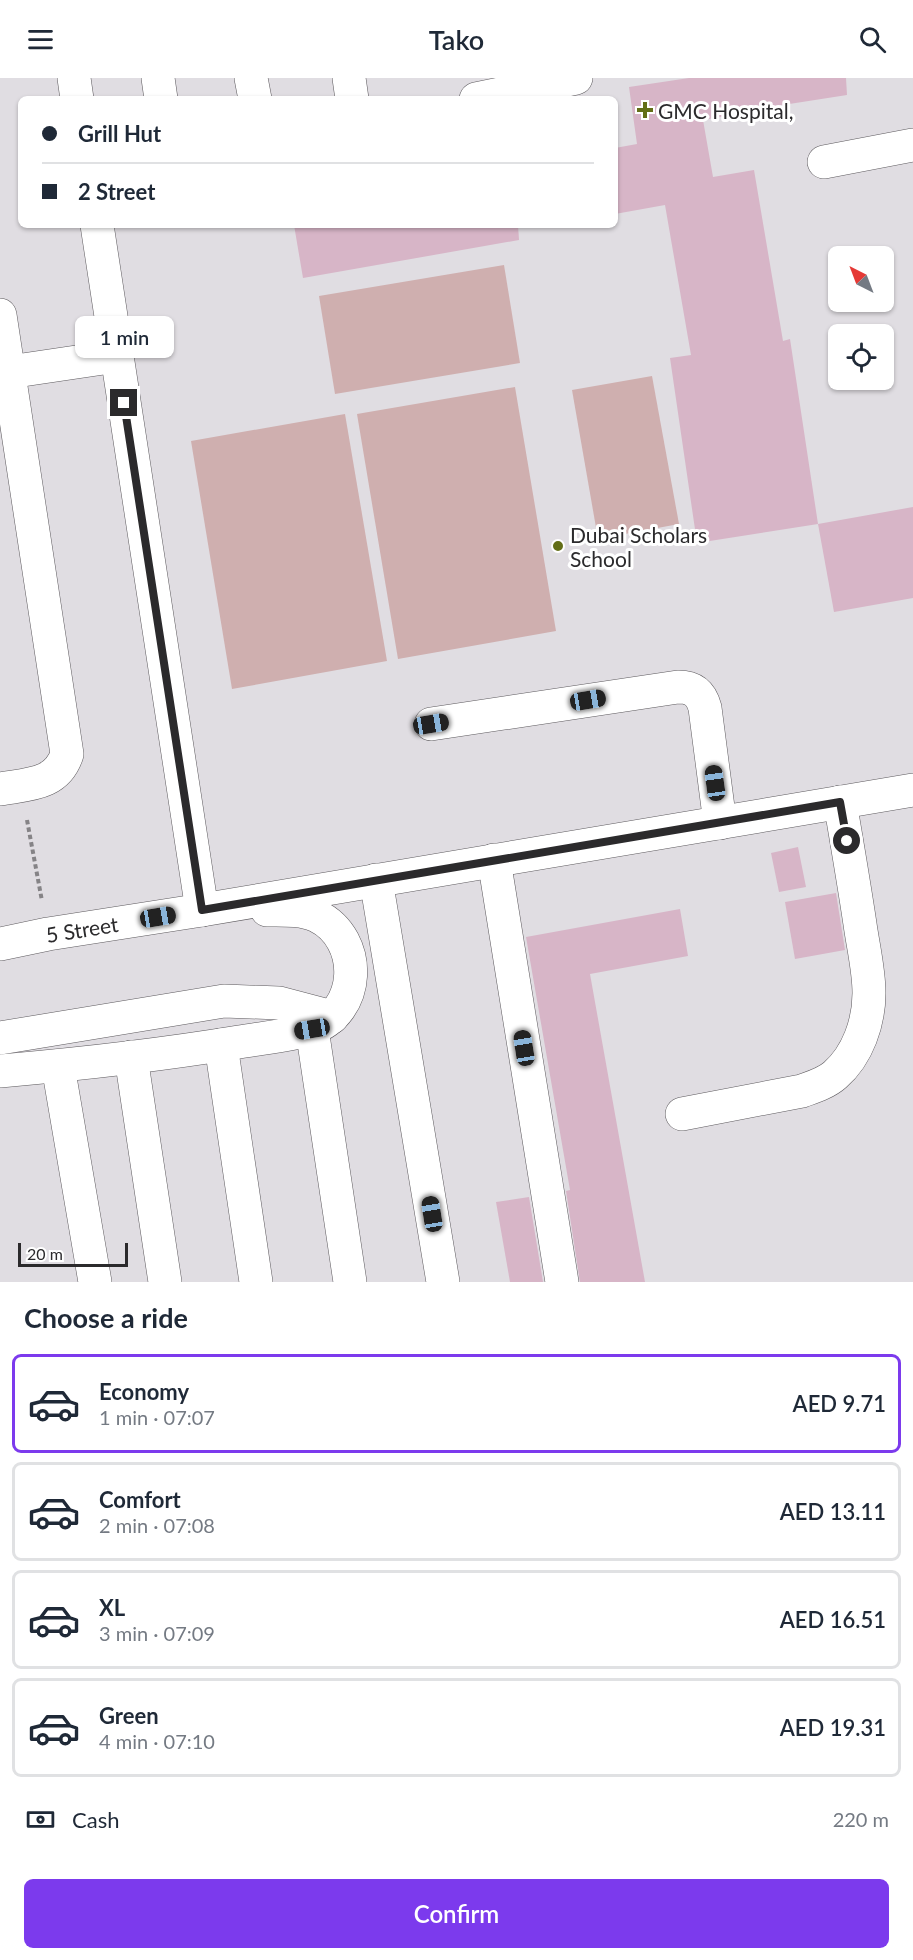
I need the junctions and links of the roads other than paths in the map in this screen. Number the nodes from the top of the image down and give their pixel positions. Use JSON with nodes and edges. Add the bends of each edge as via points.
{"nodes":[{"id":1,"x":74,"y":78,"type":"edge"},
{"id":2,"x":158,"y":78,"type":"edge"},
{"id":3,"x":251,"y":78,"type":"edge"},
{"id":4,"x":349,"y":78,"type":"edge"},
{"id":5,"x":576,"y":78,"type":"edge"},
{"id":6,"x":77,"y":96,"type":"edge"},
{"id":7,"x":160,"y":96,"type":"edge"},
{"id":8,"x":254,"y":96,"type":"edge"},
{"id":9,"x":352,"y":96,"type":"edge"},
{"id":10,"x":490,"y":96,"type":"edge"},
{"id":11,"x":913,"y":145,"type":"edge"},
{"id":12,"x":824,"y":162,"type":"dead end"},
{"id":13,"x":97,"y":228,"type":"edge"},
{"id":14,"x":0,"y":315,"type":"edge"},
{"id":15,"x":117,"y":356,"type":"junction"},
{"id":16,"x":9,"y":372,"type":"junction"},
{"id":17,"x":431,"y":724,"type":"dead end"},
{"id":18,"x":10,"y":787,"type":"edge"},
{"id":19,"x":913,"y":790,"type":"edge"},
{"id":20,"x":840,"y":802,"type":"junction"},
{"id":21,"x":720,"y":822,"type":"junction"},
{"id":22,"x":494,"y":860,"type":"junction"},
{"id":23,"x":376,"y":880,"type":"junction"},
{"id":24,"x":202,"y":910,"type":"junction"},
{"id":25,"x":0,"y":930,"type":"edge"},
{"id":26,"x":20,"y":938,"type":"edge"},
{"id":27,"x":322,"y":1023,"type":"junction"},
{"id":28,"x":0,"y":1038,"type":"edge"},
{"id":29,"x":221,"y":1045,"type":"junction"},
{"id":30,"x":131,"y":1057,"type":"junction"},
{"id":31,"x":58,"y":1066,"type":"junction"},
{"id":32,"x":0,"y":1071,"type":"edge"},
{"id":33,"x":682,"y":1114,"type":"dead end"},
{"id":34,"x":95,"y":1282,"type":"edge"},
{"id":35,"x":165,"y":1282,"type":"edge"},
{"id":36,"x":256,"y":1282,"type":"edge"},
{"id":37,"x":350,"y":1282,"type":"edge"},
{"id":38,"x":443,"y":1282,"type":"edge"},
{"id":39,"x":562,"y":1282,"type":"edge"}],
"edges":[{"from":1,"to":6,"type":"street"},
{"from":2,"to":7,"type":"street"},
{"from":3,"to":8,"type":"street"},
{"from":4,"to":9,"type":"street"},
{"from":5,"to":10,"type":"street"},
{"from":11,"to":12,"type":"street"},
{"from":13,"to":15,"type":"street"},
{"from":14,"to":16,"type":"street"},
{"from":15,"to":16,"type":"street"},
{"from":15,"to":24,"type":"street"},
{"from":16,"to":18,"type":"street","via":[[67,754],[55,775]]},
{"from":17,"to":21,"type":"street","via":[[688,687],[702,698],[705,708]]},
{"from":19,"to":20,"type":"street","name":"5 Street"},
{"from":20,"to":21,"type":"street","name":"5 Street"},
{"from":20,"to":33,"type":"street","via":[[869,991],[858,1045],[835,1075],[820,1084],[802,1091]]},
{"from":21,"to":22,"type":"street","name":"5 Street"},
{"from":22,"to":23,"type":"street","name":"5 Street"},
{"from":22,"to":39,"type":"street"},
{"from":23,"to":24,"type":"street","name":"5 Street"},
{"from":23,"to":38,"type":"street"},
{"from":24,"to":26,"type":"street","name":"5 Street"},
{"from":24,"to":27,"type":"street","via":[[292,910],[316,916],[335,929],[349,950],[352,974],[347,997]]},
{"from":25,"to":26,"type":"street"},
{"from":27,"to":28,"type":"street","via":[[279,1003],[224,1001]]},
{"from":27,"to":29,"type":"street"},
{"from":27,"to":37,"type":"street"},
{"from":29,"to":30,"type":"street"},
{"from":29,"to":36,"type":"street"},
{"from":30,"to":31,"type":"street"},
{"from":30,"to":35,"type":"street"},
{"from":31,"to":32,"type":"street"},
{"from":31,"to":34,"type":"street"}]}
